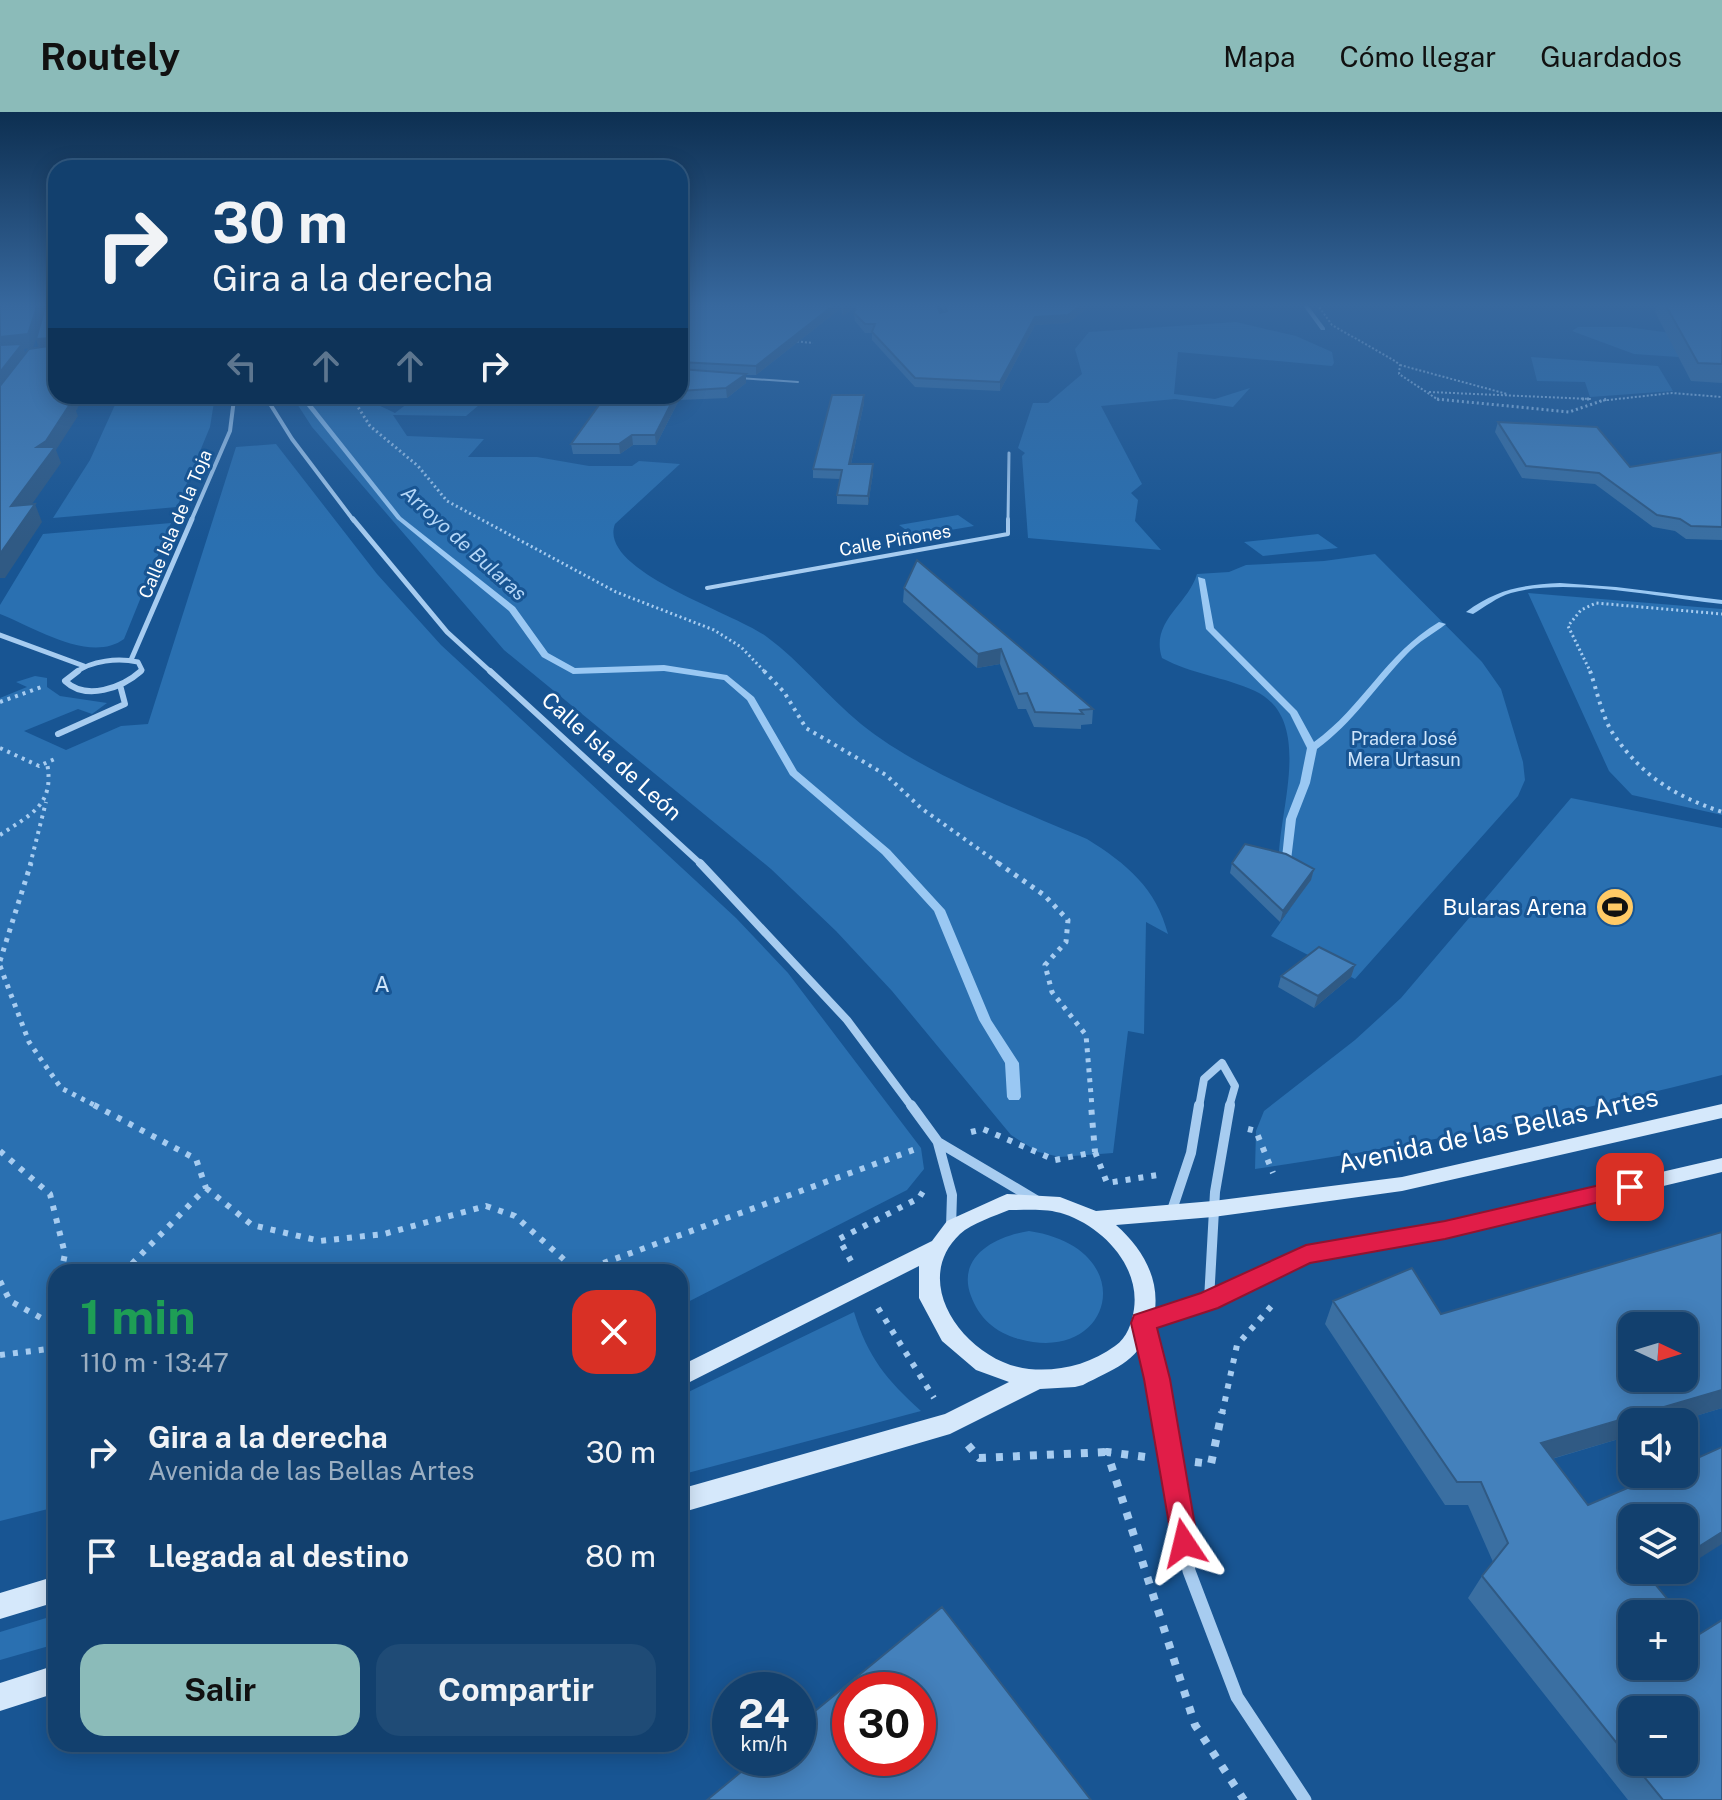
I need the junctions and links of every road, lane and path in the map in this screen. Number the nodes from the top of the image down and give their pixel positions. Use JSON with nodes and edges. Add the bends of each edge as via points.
{"nodes":[{"id":1,"x":1413,"y":383,"type":"edge"},
{"id":2,"x":1467,"y":383,"type":"edge"},
{"id":3,"x":1427,"y":392,"type":"junction"},
{"id":4,"x":1520,"y":397,"type":"junction"},
{"id":5,"x":1722,"y":397,"type":"edge"},
{"id":6,"x":1600,"y":399,"type":"junction"},
{"id":7,"x":233,"y":404,"type":"edge"},
{"id":8,"x":270,"y":404,"type":"edge"},
{"id":9,"x":356,"y":404,"type":"edge"},
{"id":10,"x":1009,"y":453,"type":"dead end"},
{"id":11,"x":707,"y":588,"type":"dead end"},
{"id":12,"x":1722,"y":614,"type":"edge"},
{"id":13,"x":0,"y":635,"type":"edge"},
{"id":14,"x":131,"y":660,"type":"junction"},
{"id":15,"x":84,"y":666,"type":"junction"},
{"id":16,"x":65,"y":681,"type":"junction"},
{"id":17,"x":120,"y":685,"type":"junction"},
{"id":18,"x":0,"y":702,"type":"edge"},
{"id":19,"x":58,"y":734,"type":"dead end"},
{"id":20,"x":47,"y":763,"type":"dead end"},
{"id":21,"x":46,"y":802,"type":"junction"},
{"id":22,"x":1722,"y":812,"type":"edge"},
{"id":23,"x":0,"y":835,"type":"edge"},
{"id":24,"x":0,"y":964,"type":"edge"},
{"id":25,"x":1722,"y":1111,"type":"edge"},
{"id":26,"x":938,"y":1142,"type":"junction"},
{"id":27,"x":0,"y":1151,"type":"edge"},
{"id":28,"x":1722,"y":1165,"type":"edge"},
{"id":29,"x":206,"y":1188,"type":"junction"},
{"id":30,"x":1040,"y":1202,"type":"junction"},
{"id":31,"x":1213,"y":1209,"type":"junction"},
{"id":32,"x":1171,"y":1213,"type":"junction"},
{"id":33,"x":1094,"y":1219,"type":"junction"},
{"id":34,"x":951,"y":1227,"type":"junction"},
{"id":35,"x":934,"y":1249,"type":"junction"},
{"id":36,"x":63,"y":1264,"type":"edge"},
{"id":37,"x":132,"y":1264,"type":"edge"},
{"id":38,"x":569,"y":1264,"type":"edge"},
{"id":39,"x":600,"y":1264,"type":"edge"},
{"id":40,"x":0,"y":1281,"type":"edge"},
{"id":41,"x":1209,"y":1301,"type":"junction"},
{"id":42,"x":48,"y":1320,"type":"edge"},
{"id":43,"x":1142,"y":1325,"type":"junction"},
{"id":44,"x":48,"y":1349,"type":"edge"},
{"id":45,"x":0,"y":1355,"type":"edge"},
{"id":46,"x":688,"y":1373,"type":"edge"},
{"id":47,"x":1035,"y":1380,"type":"junction"},
{"id":48,"x":688,"y":1499,"type":"edge"},
{"id":49,"x":48,"y":1591,"type":"edge"},
{"id":50,"x":0,"y":1606,"type":"edge"},
{"id":51,"x":48,"y":1682,"type":"edge"},
{"id":52,"x":0,"y":1697,"type":"edge"},
{"id":53,"x":1305,"y":1800,"type":"edge"}],
"edges":[{"from":1,"to":3,"type":"path"},
{"from":2,"to":4,"type":"path"},
{"from":3,"to":4,"type":"path"},
{"from":3,"to":6,"type":"path","via":[[1458,405],[1537,411],[1569,412]]},
{"from":4,"to":6,"type":"path"},
{"from":5,"to":6,"type":"path","via":[[1672,393]]},
{"from":7,"to":14,"type":"street","name":"Calle Isla de la Toja","via":[[230,431]]},
{"from":8,"to":26,"type":"street","name":"Calle Isla de León","via":[[292,439],[447,632],[711,873],[847,1020]]},
{"from":9,"to":26,"type":"path","via":[[370,426],[418,466],[447,501],[616,592],[714,630],[741,647],[784,692],[806,728],[886,775],[921,808],[1044,895],[1068,920],[1066,942],[1045,965],[1052,992],[1086,1035],[1095,1152],[1055,1160],[983,1129]]},
{"from":10,"to":11,"type":"lane","name":"Calle Piñones","via":[[1008,534]]},
{"from":12,"to":22,"type":"path","via":[[1596,603],[1581,610],[1568,626],[1612,733],[1649,774],[1681,798]]},
{"from":13,"to":15,"type":"street"},
{"from":14,"to":15,"type":"street"},
{"from":14,"to":17,"type":"street","name":"Calle Isla de la Toja","via":[[142,670]]},
{"from":15,"to":16,"type":"street"},
{"from":16,"to":17,"type":"street","via":[[82,690]]},
{"from":16,"to":18,"type":"path"},
{"from":17,"to":19,"type":"street","via":[[125,704]]},
{"from":20,"to":21,"type":"path","via":[[53,784]]},
{"from":21,"to":23,"type":"path"},
{"from":21,"to":24,"type":"path"},
{"from":24,"to":29,"type":"path","via":[[29,1042],[61,1088],[196,1159]]},
{"from":25,"to":31,"type":"street","name":"Avenida de las Bellas Artes","via":[[1402,1184]]},
{"from":26,"to":30,"type":"street","name":"Calle Isla de León"},
{"from":26,"to":34,"type":"street","name":"Calle Isla de León","via":[[952,1195]]},
{"from":26,"to":39,"type":"path"},
{"from":27,"to":36,"type":"path","via":[[50,1194]]},
{"from":28,"to":41,"type":"street","via":[[1445,1230],[1306,1255]]},
{"from":29,"to":37,"type":"path"},
{"from":29,"to":38,"type":"path","via":[[252,1225],[320,1241],[384,1234],[486,1206],[515,1216]]},
{"from":30,"to":33,"type":"street"},
{"from":30,"to":34,"type":"street","via":[[1007,1202],[977,1210]]},
{"from":31,"to":32,"type":"street","name":"Avenida de las Bellas Artes"},
{"from":31,"to":32,"type":"street","via":[[1224,1122],[1235,1086],[1222,1063],[1204,1079],[1191,1153]]},
{"from":31,"to":41,"type":"street"},
{"from":32,"to":33,"type":"street","name":"Avenida de las Bellas Artes"},
{"from":33,"to":43,"type":"street","via":[[1139,1265],[1147,1293]]},
{"from":34,"to":35,"type":"street"},
{"from":35,"to":46,"type":"street"},
{"from":35,"to":47,"type":"street","via":[[926,1281],[934,1314],[957,1346],[992,1369]]},
{"from":40,"to":42,"type":"path","via":[[10,1301]]},
{"from":41,"to":43,"type":"street"},
{"from":43,"to":47,"type":"street","via":[[1127,1350],[1102,1368],[1070,1379]]},
{"from":43,"to":53,"type":"street","via":[[1157,1379],[1189,1571],[1237,1697]]},
{"from":44,"to":45,"type":"path"},
{"from":47,"to":48,"type":"street","via":[[950,1423]]},
{"from":49,"to":50,"type":"street"},
{"from":51,"to":52,"type":"street"}]}
